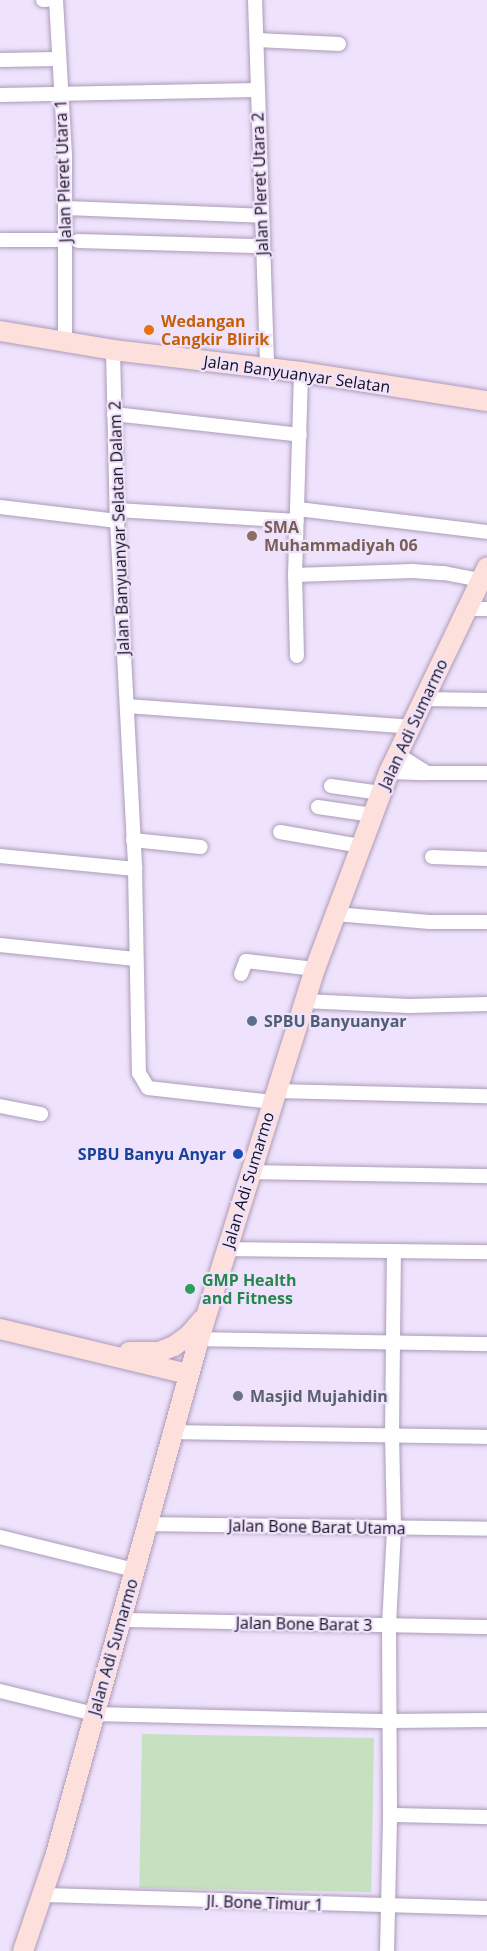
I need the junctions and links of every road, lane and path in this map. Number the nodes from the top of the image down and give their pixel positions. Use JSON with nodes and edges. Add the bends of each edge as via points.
{"nodes":[{"id":1,"x":57,"y":0,"type":"edge"},
{"id":2,"x":255,"y":0,"type":"edge"},
{"id":3,"x":257,"y":40,"type":"junction"},
{"id":4,"x":339,"y":44,"type":"dead end"},
{"id":5,"x":58,"y":59,"type":"junction"},
{"id":6,"x":0,"y":60,"type":"edge"},
{"id":7,"x":257,"y":90,"type":"junction"},
{"id":8,"x":60,"y":93,"type":"junction"},
{"id":9,"x":0,"y":94,"type":"edge"},
{"id":10,"x":66,"y":208,"type":"junction"},
{"id":11,"x":261,"y":216,"type":"junction"},
{"id":12,"x":0,"y":240,"type":"edge"},
{"id":13,"x":72,"y":241,"type":"junction"},
{"id":14,"x":262,"y":246,"type":"junction"},
{"id":15,"x":0,"y":331,"type":"edge"},
{"id":16,"x":65,"y":342,"type":"junction"},
{"id":17,"x":113,"y":350,"type":"junction"},
{"id":18,"x":267,"y":369,"type":"junction"},
{"id":19,"x":301,"y":372,"type":"junction"},
{"id":20,"x":487,"y":401,"type":"edge"},
{"id":21,"x":114,"y":414,"type":"junction"},
{"id":22,"x":300,"y":435,"type":"junction"},
{"id":23,"x":0,"y":507,"type":"edge"},
{"id":24,"x":297,"y":515,"type":"junction"},
{"id":25,"x":117,"y":516,"type":"junction"},
{"id":26,"x":487,"y":532,"type":"edge"},
{"id":27,"x":484,"y":574,"type":"edge"},
{"id":28,"x":295,"y":575,"type":"junction"},
{"id":29,"x":477,"y":609,"type":"edge"},
{"id":30,"x":297,"y":656,"type":"dead end"},
{"id":31,"x":423,"y":699,"type":"junction"},
{"id":32,"x":487,"y":700,"type":"edge"},
{"id":33,"x":127,"y":706,"type":"junction"},
{"id":34,"x":410,"y":727,"type":"junction"},
{"id":35,"x":393,"y":763,"type":"junction"},
{"id":36,"x":487,"y":772,"type":"edge"},
{"id":37,"x":428,"y":773,"type":"junction"},
{"id":38,"x":331,"y":786,"type":"dead end"},
{"id":39,"x":381,"y":793,"type":"junction"},
{"id":40,"x":318,"y":807,"type":"dead end"},
{"id":41,"x":372,"y":815,"type":"junction"},
{"id":42,"x":280,"y":832,"type":"dead end"},
{"id":43,"x":133,"y":840,"type":"junction"},
{"id":44,"x":360,"y":846,"type":"junction"},
{"id":45,"x":201,"y":847,"type":"dead end"},
{"id":46,"x":0,"y":856,"type":"edge"},
{"id":47,"x":432,"y":857,"type":"dead end"},
{"id":48,"x":487,"y":859,"type":"edge"},
{"id":49,"x":135,"y":869,"type":"junction"},
{"id":50,"x":335,"y":914,"type":"junction"},
{"id":51,"x":487,"y":922,"type":"edge"},
{"id":52,"x":0,"y":945,"type":"edge"},
{"id":53,"x":135,"y":959,"type":"junction"},
{"id":54,"x":315,"y":969,"type":"junction"},
{"id":55,"x":241,"y":974,"type":"dead end"},
{"id":56,"x":304,"y":1001,"type":"junction"},
{"id":57,"x":487,"y":1004,"type":"edge"},
{"id":58,"x":274,"y":1096,"type":"junction"},
{"id":59,"x":487,"y":1096,"type":"edge"},
{"id":60,"x":0,"y":1106,"type":"edge"},
{"id":61,"x":41,"y":1114,"type":"dead end"},
{"id":62,"x":252,"y":1172,"type":"junction"},
{"id":63,"x":487,"y":1176,"type":"edge"},
{"id":64,"x":228,"y":1249,"type":"junction"},
{"id":65,"x":394,"y":1251,"type":"junction"},
{"id":66,"x":487,"y":1252,"type":"edge"},
{"id":67,"x":207,"y":1315,"type":"junction"},
{"id":68,"x":0,"y":1329,"type":"edge"},
{"id":69,"x":199,"y":1339,"type":"junction"},
{"id":70,"x":393,"y":1342,"type":"junction"},
{"id":71,"x":487,"y":1344,"type":"edge"},
{"id":72,"x":82,"y":1347,"type":"junction"},
{"id":73,"x":188,"y":1374,"type":"junction"},
{"id":74,"x":173,"y":1432,"type":"junction"},
{"id":75,"x":392,"y":1437,"type":"junction"},
{"id":76,"x":487,"y":1437,"type":"edge"},
{"id":77,"x":148,"y":1524,"type":"junction"},
{"id":78,"x":394,"y":1529,"type":"junction"},
{"id":79,"x":487,"y":1529,"type":"edge"},
{"id":80,"x":0,"y":1537,"type":"edge"},
{"id":81,"x":134,"y":1570,"type":"junction"},
{"id":82,"x":120,"y":1620,"type":"junction"},
{"id":83,"x":389,"y":1625,"type":"junction"},
{"id":84,"x":487,"y":1627,"type":"edge"},
{"id":85,"x":0,"y":1691,"type":"edge"},
{"id":86,"x":94,"y":1714,"type":"junction"},
{"id":87,"x":487,"y":1720,"type":"edge"},
{"id":88,"x":390,"y":1721,"type":"junction"},
{"id":89,"x":390,"y":1815,"type":"junction"},
{"id":90,"x":487,"y":1816,"type":"edge"},
{"id":91,"x":44,"y":1895,"type":"junction"},
{"id":92,"x":389,"y":1907,"type":"junction"},
{"id":93,"x":487,"y":1908,"type":"edge"},
{"id":94,"x":23,"y":1951,"type":"edge"},
{"id":95,"x":387,"y":1951,"type":"edge"}],
"edges":[{"from":1,"to":5,"type":"street","name":"Jalan Pleret Utara 1"},
{"from":2,"to":3,"type":"street","name":"Jalan Pleret Utara 2"},
{"from":3,"to":4,"type":"street"},
{"from":3,"to":7,"type":"street","name":"Jalan Pleret Utara 2"},
{"from":5,"to":6,"type":"street"},
{"from":5,"to":8,"type":"street","name":"Jalan Pleret Utara 1"},
{"from":7,"to":8,"type":"street"},
{"from":7,"to":11,"type":"street","name":"Jalan Pleret Utara 2"},
{"from":8,"to":9,"type":"street"},
{"from":8,"to":10,"type":"street","name":"Jalan Pleret Utara 1"},
{"from":10,"to":11,"type":"street"},
{"from":10,"to":13,"type":"street","name":"Jalan Pleret Utara 1"},
{"from":11,"to":14,"type":"street","name":"Jalan Pleret Utara 2"},
{"from":12,"to":13,"type":"street"},
{"from":13,"to":14,"type":"street"},
{"from":13,"to":16,"type":"street","name":"Jalan Pleret Utara 1"},
{"from":14,"to":18,"type":"street","name":"Jalan Pleret Utara 2"},
{"from":15,"to":16,"type":"main road","name":"Jalan Banyuanyar Selatan"},
{"from":16,"to":17,"type":"main road","name":"Jalan Banyuanyar Selatan"},
{"from":17,"to":18,"type":"main road","name":"Jalan Banyuanyar Selatan"},
{"from":17,"to":21,"type":"street","name":"Jalan Banyuanyar Selatan Dalam 2"},
{"from":18,"to":19,"type":"main road","name":"Jalan Banyuanyar Selatan"},
{"from":19,"to":20,"type":"main road","name":"Jalan Banyuanyar Selatan"},
{"from":19,"to":22,"type":"street"},
{"from":21,"to":22,"type":"street"},
{"from":21,"to":25,"type":"street","name":"Jalan Banyuanyar Selatan Dalam 2"},
{"from":22,"to":24,"type":"street"},
{"from":23,"to":25,"type":"street"},
{"from":24,"to":25,"type":"street"},
{"from":24,"to":26,"type":"street"},
{"from":24,"to":28,"type":"street"},
{"from":25,"to":33,"type":"street","name":"Jalan Banyuanyar Selatan Dalam 2"},
{"from":27,"to":28,"type":"street","via":[[412,571]]},
{"from":27,"to":29,"type":"main road","name":"Jalan Adi Sumarmo"},
{"from":28,"to":30,"type":"street"},
{"from":29,"to":31,"type":"main road","name":"Jalan Adi Sumarmo"},
{"from":31,"to":32,"type":"street"},
{"from":31,"to":34,"type":"main road","name":"Jalan Adi Sumarmo"},
{"from":33,"to":34,"type":"street"},
{"from":33,"to":43,"type":"street","name":"Jalan Banyuanyar Selatan Dalam 2"},
{"from":34,"to":35,"type":"main road","name":"Jalan Adi Sumarmo"},
{"from":35,"to":37,"type":"street"},
{"from":35,"to":37,"type":"street"},
{"from":35,"to":39,"type":"main road","name":"Jalan Adi Sumarmo"},
{"from":36,"to":37,"type":"street"},
{"from":38,"to":39,"type":"street"},
{"from":39,"to":41,"type":"main road","name":"Jalan Adi Sumarmo"},
{"from":40,"to":41,"type":"street"},
{"from":41,"to":44,"type":"main road","name":"Jalan Adi Sumarmo"},
{"from":42,"to":44,"type":"street"},
{"from":43,"to":45,"type":"street"},
{"from":43,"to":49,"type":"street","name":"Jalan Banyuanyar Selatan Dalam 2"},
{"from":44,"to":50,"type":"main road","name":"Jalan Adi Sumarmo"},
{"from":46,"to":49,"type":"street"},
{"from":47,"to":48,"type":"street"},
{"from":49,"to":53,"type":"street","name":"Jalan Banyuanyar Selatan Dalam 2"},
{"from":50,"to":51,"type":"street"},
{"from":50,"to":54,"type":"main road","name":"Jalan Adi Sumarmo"},
{"from":52,"to":53,"type":"street"},
{"from":53,"to":58,"type":"street","name":"Jalan Banyuanyar Selatan Dalam 2","via":[[139,1073],[148,1088]]},
{"from":54,"to":55,"type":"street","via":[[246,961]]},
{"from":54,"to":56,"type":"main road","name":"Jalan Adi Sumarmo"},
{"from":56,"to":57,"type":"street","via":[[389,1006]]},
{"from":56,"to":58,"type":"main road","name":"Jalan Adi Sumarmo"},
{"from":58,"to":59,"type":"street"},
{"from":58,"to":62,"type":"main road","name":"Jalan Adi Sumarmo"},
{"from":60,"to":61,"type":"street"},
{"from":62,"to":63,"type":"street"},
{"from":62,"to":64,"type":"main road","name":"Jalan Adi Sumarmo"},
{"from":64,"to":65,"type":"street"},
{"from":64,"to":67,"type":"main road","name":"Jalan Adi Sumarmo"},
{"from":65,"to":66,"type":"street"},
{"from":65,"to":70,"type":"street"},
{"from":67,"to":69,"type":"main road","name":"Jalan Adi Sumarmo"},
{"from":67,"to":72,"type":"main road","via":[[189,1335],[159,1352]]},
{"from":68,"to":72,"type":"main road"},
{"from":69,"to":70,"type":"street"},
{"from":69,"to":73,"type":"main road","name":"Jalan Adi Sumarmo"},
{"from":70,"to":71,"type":"street"},
{"from":70,"to":75,"type":"street"},
{"from":72,"to":73,"type":"main road"},
{"from":73,"to":74,"type":"main road","name":"Jalan Adi Sumarmo"},
{"from":74,"to":75,"type":"street"},
{"from":74,"to":77,"type":"main road","name":"Jalan Adi Sumarmo"},
{"from":75,"to":76,"type":"street"},
{"from":75,"to":78,"type":"street"},
{"from":77,"to":78,"type":"street","name":"Jalan Bone Barat Utama"},
{"from":77,"to":81,"type":"main road","name":"Jalan Adi Sumarmo"},
{"from":78,"to":79,"type":"street","name":"Jalan Bone Barat Utama"},
{"from":78,"to":83,"type":"street"},
{"from":80,"to":81,"type":"street"},
{"from":81,"to":82,"type":"main road","name":"Jalan Adi Sumarmo"},
{"from":82,"to":83,"type":"street","name":"Jalan Bone Barat 3"},
{"from":82,"to":86,"type":"main road","name":"Jalan Adi Sumarmo"},
{"from":83,"to":84,"type":"street","name":"Jalan Bone Barat 3"},
{"from":83,"to":88,"type":"street"},
{"from":85,"to":86,"type":"street"},
{"from":86,"to":88,"type":"street"},
{"from":86,"to":91,"type":"main road","name":"Jalan Adi Sumarmo"},
{"from":87,"to":88,"type":"street"},
{"from":88,"to":89,"type":"street"},
{"from":89,"to":90,"type":"street"},
{"from":89,"to":92,"type":"street"},
{"from":91,"to":92,"type":"street","name":"Jl. Bone Timur 1"},
{"from":91,"to":94,"type":"main road","name":"Jalan Adi Sumarmo"},
{"from":92,"to":93,"type":"street","name":"Jl. Bone Timur 1"},
{"from":92,"to":95,"type":"street"}]}
